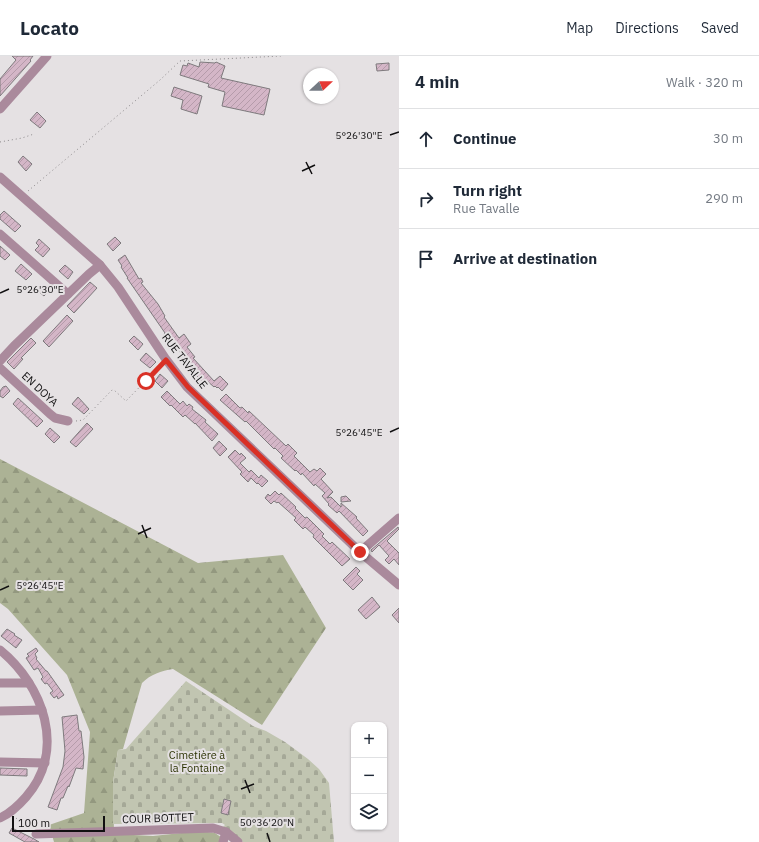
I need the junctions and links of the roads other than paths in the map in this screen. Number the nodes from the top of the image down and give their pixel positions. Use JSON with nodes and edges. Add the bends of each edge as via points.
{"nodes":[{"id":1,"x":47,"y":56,"type":"edge"},
{"id":2,"x":0,"y":109,"type":"edge"},
{"id":3,"x":0,"y":177,"type":"edge"},
{"id":4,"x":0,"y":234,"type":"edge"},
{"id":5,"x":100,"y":265,"type":"junction"},
{"id":6,"x":68,"y":294,"type":"junction"},
{"id":7,"x":0,"y":361,"type":"edge"},
{"id":8,"x":0,"y":368,"type":"edge"},
{"id":9,"x":68,"y":421,"type":"road end"},
{"id":10,"x":399,"y":518,"type":"edge"},
{"id":11,"x":360,"y":552,"type":"junction"},
{"id":12,"x":399,"y":585,"type":"edge"},
{"id":13,"x":0,"y":650,"type":"edge"},
{"id":14,"x":29,"y":682,"type":"junction"},
{"id":15,"x":0,"y":683,"type":"edge"},
{"id":16,"x":42,"y":710,"type":"junction"},
{"id":17,"x":0,"y":711,"type":"edge"},
{"id":18,"x":0,"y":762,"type":"edge"},
{"id":19,"x":45,"y":763,"type":"junction"},
{"id":20,"x":0,"y":818,"type":"edge"},
{"id":21,"x":226,"y":832,"type":"junction"},
{"id":22,"x":36,"y":834,"type":"road end"},
{"id":23,"x":223,"y":842,"type":"edge"},
{"id":24,"x":238,"y":842,"type":"edge"}],
"edges":[{"from":1,"to":2,"type":"street"},
{"from":3,"to":5,"type":"street","name":"RUE TAVALLE"},
{"from":4,"to":6,"type":"street"},
{"from":5,"to":6,"type":"street"},
{"from":5,"to":11,"type":"street","name":"RUE TAVALLE","via":[[118,287],[166,360],[188,387]]},
{"from":6,"to":7,"type":"street"},
{"from":8,"to":9,"type":"street","name":"EN DOYA","via":[[55,418]]},
{"from":10,"to":11,"type":"street"},
{"from":11,"to":12,"type":"street","name":"RUE TAVALLE"},
{"from":13,"to":14,"type":"street"},
{"from":14,"to":15,"type":"street"},
{"from":14,"to":16,"type":"street"},
{"from":16,"to":17,"type":"street"},
{"from":16,"to":19,"type":"street","via":[[47,736]]},
{"from":18,"to":19,"type":"street"},
{"from":19,"to":20,"type":"street","via":[[37,783],[21,803]]},
{"from":21,"to":22,"type":"street","name":"COUR BOTTET","via":[[210,828]]},
{"from":21,"to":23,"type":"street"},
{"from":21,"to":24,"type":"street","name":"COUR BOTTET"}]}
